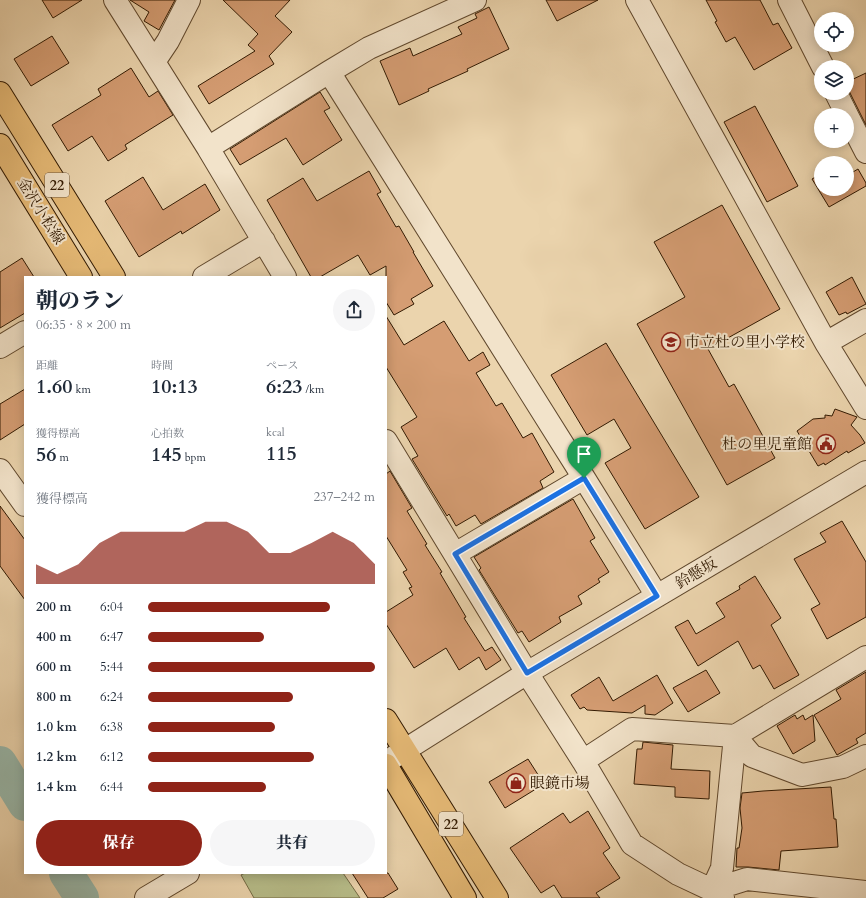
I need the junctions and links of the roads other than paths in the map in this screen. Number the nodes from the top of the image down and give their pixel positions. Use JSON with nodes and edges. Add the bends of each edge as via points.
{"nodes":[{"id":1,"x":115,"y":0,"type":"edge"},
{"id":2,"x":189,"y":0,"type":"edge"},
{"id":3,"x":475,"y":0,"type":"edge"},
{"id":4,"x":637,"y":0,"type":"edge"},
{"id":5,"x":789,"y":0,"type":"edge"},
{"id":6,"x":819,"y":60,"type":"edge"},
{"id":7,"x":154,"y":62,"type":"junction"},
{"id":8,"x":329,"y":72,"type":"junction"},
{"id":9,"x":0,"y":93,"type":"edge"},
{"id":10,"x":854,"y":126,"type":"edge"},
{"id":11,"x":864,"y":142,"type":"edge"},
{"id":12,"x":0,"y":145,"type":"edge"},
{"id":13,"x":208,"y":148,"type":"junction"},
{"id":14,"x":264,"y":241,"type":"junction"},
{"id":15,"x":80,"y":276,"type":"edge"},
{"id":16,"x":113,"y":276,"type":"edge"},
{"id":17,"x":206,"y":276,"type":"edge"},
{"id":18,"x":284,"y":276,"type":"edge"},
{"id":19,"x":866,"y":320,"type":"edge"},
{"id":20,"x":24,"y":333,"type":"edge"},
{"id":21,"x":826,"y":343,"type":"junction"},
{"id":22,"x":0,"y":347,"type":"edge"},
{"id":23,"x":866,"y":408,"type":"edge"},
{"id":24,"x":387,"y":443,"type":"edge"},
{"id":25,"x":0,"y":470,"type":"edge"},
{"id":26,"x":866,"y":472,"type":"edge"},
{"id":27,"x":584,"y":478,"type":"junction"},
{"id":28,"x":24,"y":504,"type":"edge"},
{"id":29,"x":455,"y":554,"type":"junction"},
{"id":30,"x":657,"y":596,"type":"junction"},
{"id":31,"x":866,"y":657,"type":"edge"},
{"id":32,"x":527,"y":673,"type":"junction"},
{"id":33,"x":387,"y":722,"type":"edge"},
{"id":34,"x":735,"y":736,"type":"junction"},
{"id":35,"x":404,"y":751,"type":"junction"},
{"id":36,"x":866,"y":756,"type":"edge"},
{"id":37,"x":387,"y":761,"type":"edge"},
{"id":38,"x":583,"y":761,"type":"junction"},
{"id":39,"x":387,"y":768,"type":"edge"},
{"id":40,"x":180,"y":878,"type":"edge"},
{"id":41,"x":866,"y":892,"type":"edge"},
{"id":42,"x":718,"y":894,"type":"edge"},
{"id":43,"x":146,"y":898,"type":"edge"},
{"id":44,"x":465,"y":898,"type":"edge"},
{"id":45,"x":497,"y":898,"type":"edge"}],
"edges":[{"from":1,"to":7,"type":"street"},
{"from":2,"to":7,"type":"street"},
{"from":3,"to":8,"type":"street","via":[[370,48]]},
{"from":4,"to":21,"type":"street"},
{"from":5,"to":6,"type":"street"},
{"from":7,"to":13,"type":"street"},
{"from":8,"to":13,"type":"street"},
{"from":8,"to":27,"type":"street"},
{"from":9,"to":16,"type":"main road","name":"金沢小松線","number":"22"},
{"from":10,"to":11,"type":"street"},
{"from":12,"to":15,"type":"main road","name":"金沢小松線","number":"22"},
{"from":13,"to":14,"type":"street"},
{"from":14,"to":17,"type":"street"},
{"from":14,"to":18,"type":"street"},
{"from":19,"to":21,"type":"street"},
{"from":20,"to":22,"type":"street"},
{"from":21,"to":23,"type":"street"},
{"from":24,"to":29,"type":"street"},
{"from":25,"to":28,"type":"street"},
{"from":26,"to":30,"type":"street","name":"鈴懸坂"},
{"from":27,"to":29,"type":"street"},
{"from":27,"to":30,"type":"street"},
{"from":29,"to":32,"type":"street"},
{"from":30,"to":32,"type":"street","name":"鈴懸坂"},
{"from":31,"to":34,"type":"street"},
{"from":32,"to":35,"type":"street","name":"鈴懸坂"},
{"from":32,"to":38,"type":"street"},
{"from":33,"to":35,"type":"main road","number":"22"},
{"from":34,"to":36,"type":"street","via":[[752,756],[802,775],[843,767]]},
{"from":34,"to":38,"type":"street","via":[[632,729]]},
{"from":34,"to":42,"type":"street"},
{"from":35,"to":37,"type":"street","name":"鈴懸坂"},
{"from":35,"to":45,"type":"main road","number":"22"},
{"from":38,"to":42,"type":"street","via":[[632,844],[678,874]]},
{"from":39,"to":44,"type":"main road","number":"22"},
{"from":40,"to":43,"type":"street"},
{"from":41,"to":42,"type":"street","via":[[747,879]]}]}
